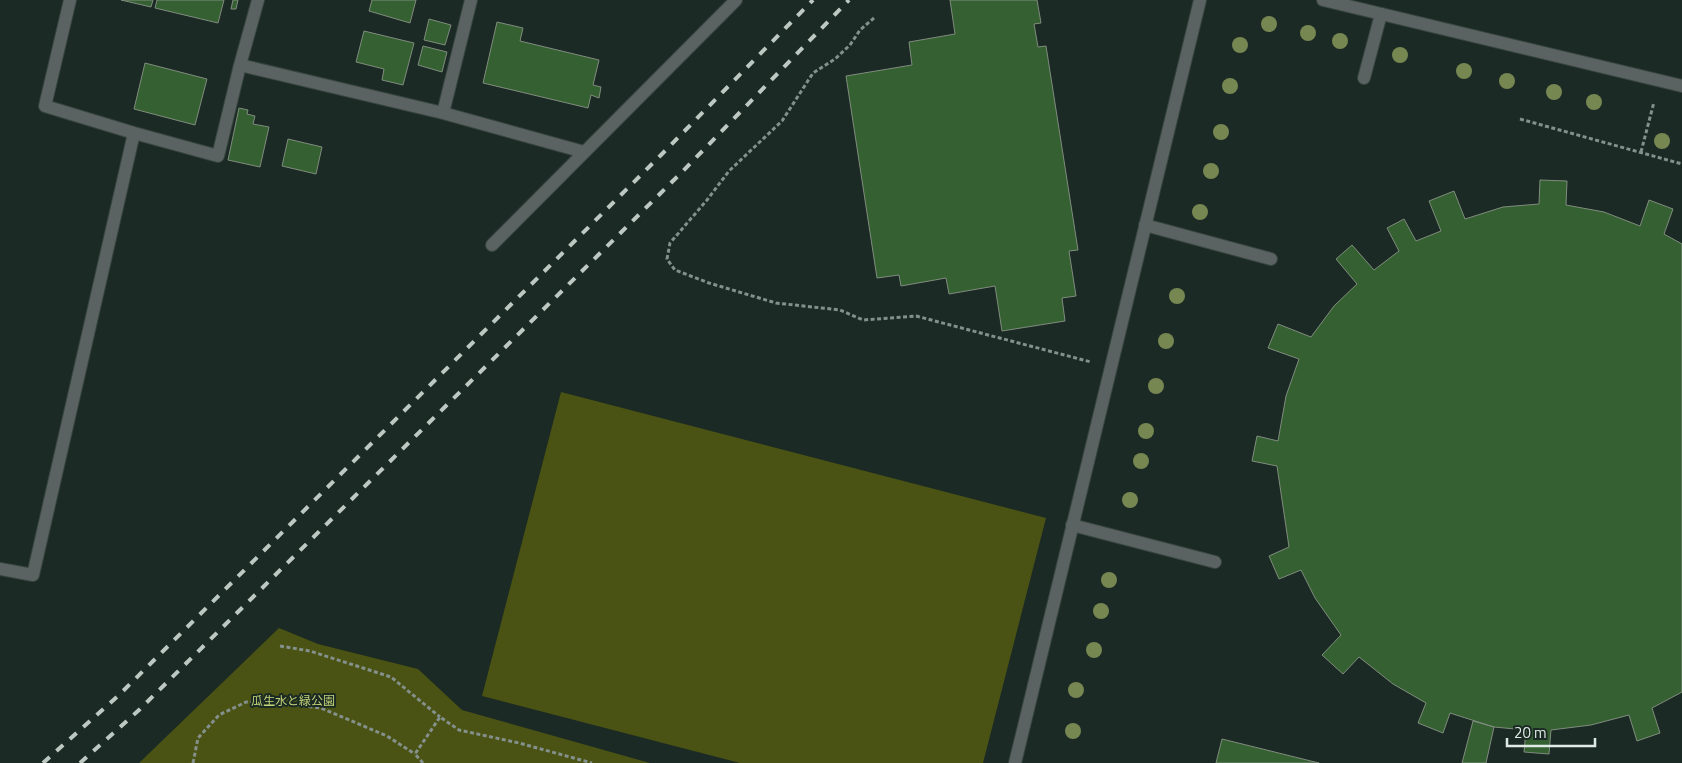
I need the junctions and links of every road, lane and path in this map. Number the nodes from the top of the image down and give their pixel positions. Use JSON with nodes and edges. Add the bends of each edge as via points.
{"nodes":[{"id":1,"x":70,"y":0,"type":"edge"},
{"id":2,"x":258,"y":0,"type":"edge"},
{"id":3,"x":471,"y":0,"type":"edge"},
{"id":4,"x":736,"y":0,"type":"edge"},
{"id":5,"x":1200,"y":0,"type":"edge"},
{"id":6,"x":1322,"y":0,"type":"edge"},
{"id":7,"x":1380,"y":14,"type":"junction"},
{"id":8,"x":874,"y":18,"type":"dead end"},
{"id":9,"x":240,"y":65,"type":"junction"},
{"id":10,"x":1364,"y":78,"type":"dead end"},
{"id":11,"x":1682,"y":86,"type":"edge"},
{"id":12,"x":1654,"y":102,"type":"dead end"},
{"id":13,"x":443,"y":113,"type":"junction"},
{"id":14,"x":1520,"y":119,"type":"dead end"},
{"id":15,"x":134,"y":133,"type":"junction"},
{"id":16,"x":584,"y":152,"type":"junction"},
{"id":17,"x":1641,"y":152,"type":"junction"},
{"id":18,"x":1682,"y":164,"type":"edge"},
{"id":19,"x":1145,"y":225,"type":"junction"},
{"id":20,"x":492,"y":245,"type":"dead end"},
{"id":21,"x":1271,"y":259,"type":"dead end"},
{"id":22,"x":1111,"y":367,"type":"junction"},
{"id":23,"x":1072,"y":525,"type":"junction"},
{"id":24,"x":1215,"y":562,"type":"dead end"},
{"id":25,"x":0,"y":569,"type":"edge"},
{"id":26,"x":280,"y":646,"type":"dead end"},
{"id":27,"x":440,"y":717,"type":"junction"},
{"id":28,"x":415,"y":754,"type":"junction"},
{"id":29,"x":193,"y":763,"type":"edge"},
{"id":30,"x":423,"y":763,"type":"edge"},
{"id":31,"x":592,"y":763,"type":"edge"},
{"id":32,"x":1015,"y":763,"type":"edge"}],
"edges":[{"from":1,"to":15,"type":"street","via":[[45,106]]},
{"from":2,"to":9,"type":"street"},
{"from":3,"to":13,"type":"street"},
{"from":4,"to":16,"type":"street"},
{"from":5,"to":19,"type":"street"},
{"from":6,"to":7,"type":"street"},
{"from":7,"to":10,"type":"street"},
{"from":7,"to":11,"type":"street"},
{"from":8,"to":22,"type":"path","via":[[836,59],[813,73],[782,121],[729,171],[670,243],[667,259],[675,270],[776,303],[840,310],[863,320],[916,316]]},
{"from":9,"to":13,"type":"street"},
{"from":9,"to":15,"type":"street","via":[[218,156]]},
{"from":12,"to":17,"type":"path"},
{"from":13,"to":16,"type":"street"},
{"from":14,"to":17,"type":"path"},
{"from":15,"to":25,"type":"street","via":[[33,575]]},
{"from":16,"to":20,"type":"street"},
{"from":17,"to":18,"type":"path"},
{"from":19,"to":21,"type":"street"},
{"from":19,"to":22,"type":"street"},
{"from":22,"to":23,"type":"street"},
{"from":23,"to":24,"type":"street"},
{"from":23,"to":32,"type":"street"},
{"from":26,"to":27,"type":"path","via":[[310,651],[391,677]]},
{"from":27,"to":28,"type":"path"},
{"from":27,"to":31,"type":"path","via":[[459,730]]},
{"from":28,"to":29,"type":"path","via":[[387,736],[321,708],[246,702],[219,714],[198,738]]},
{"from":28,"to":30,"type":"path"}]}
